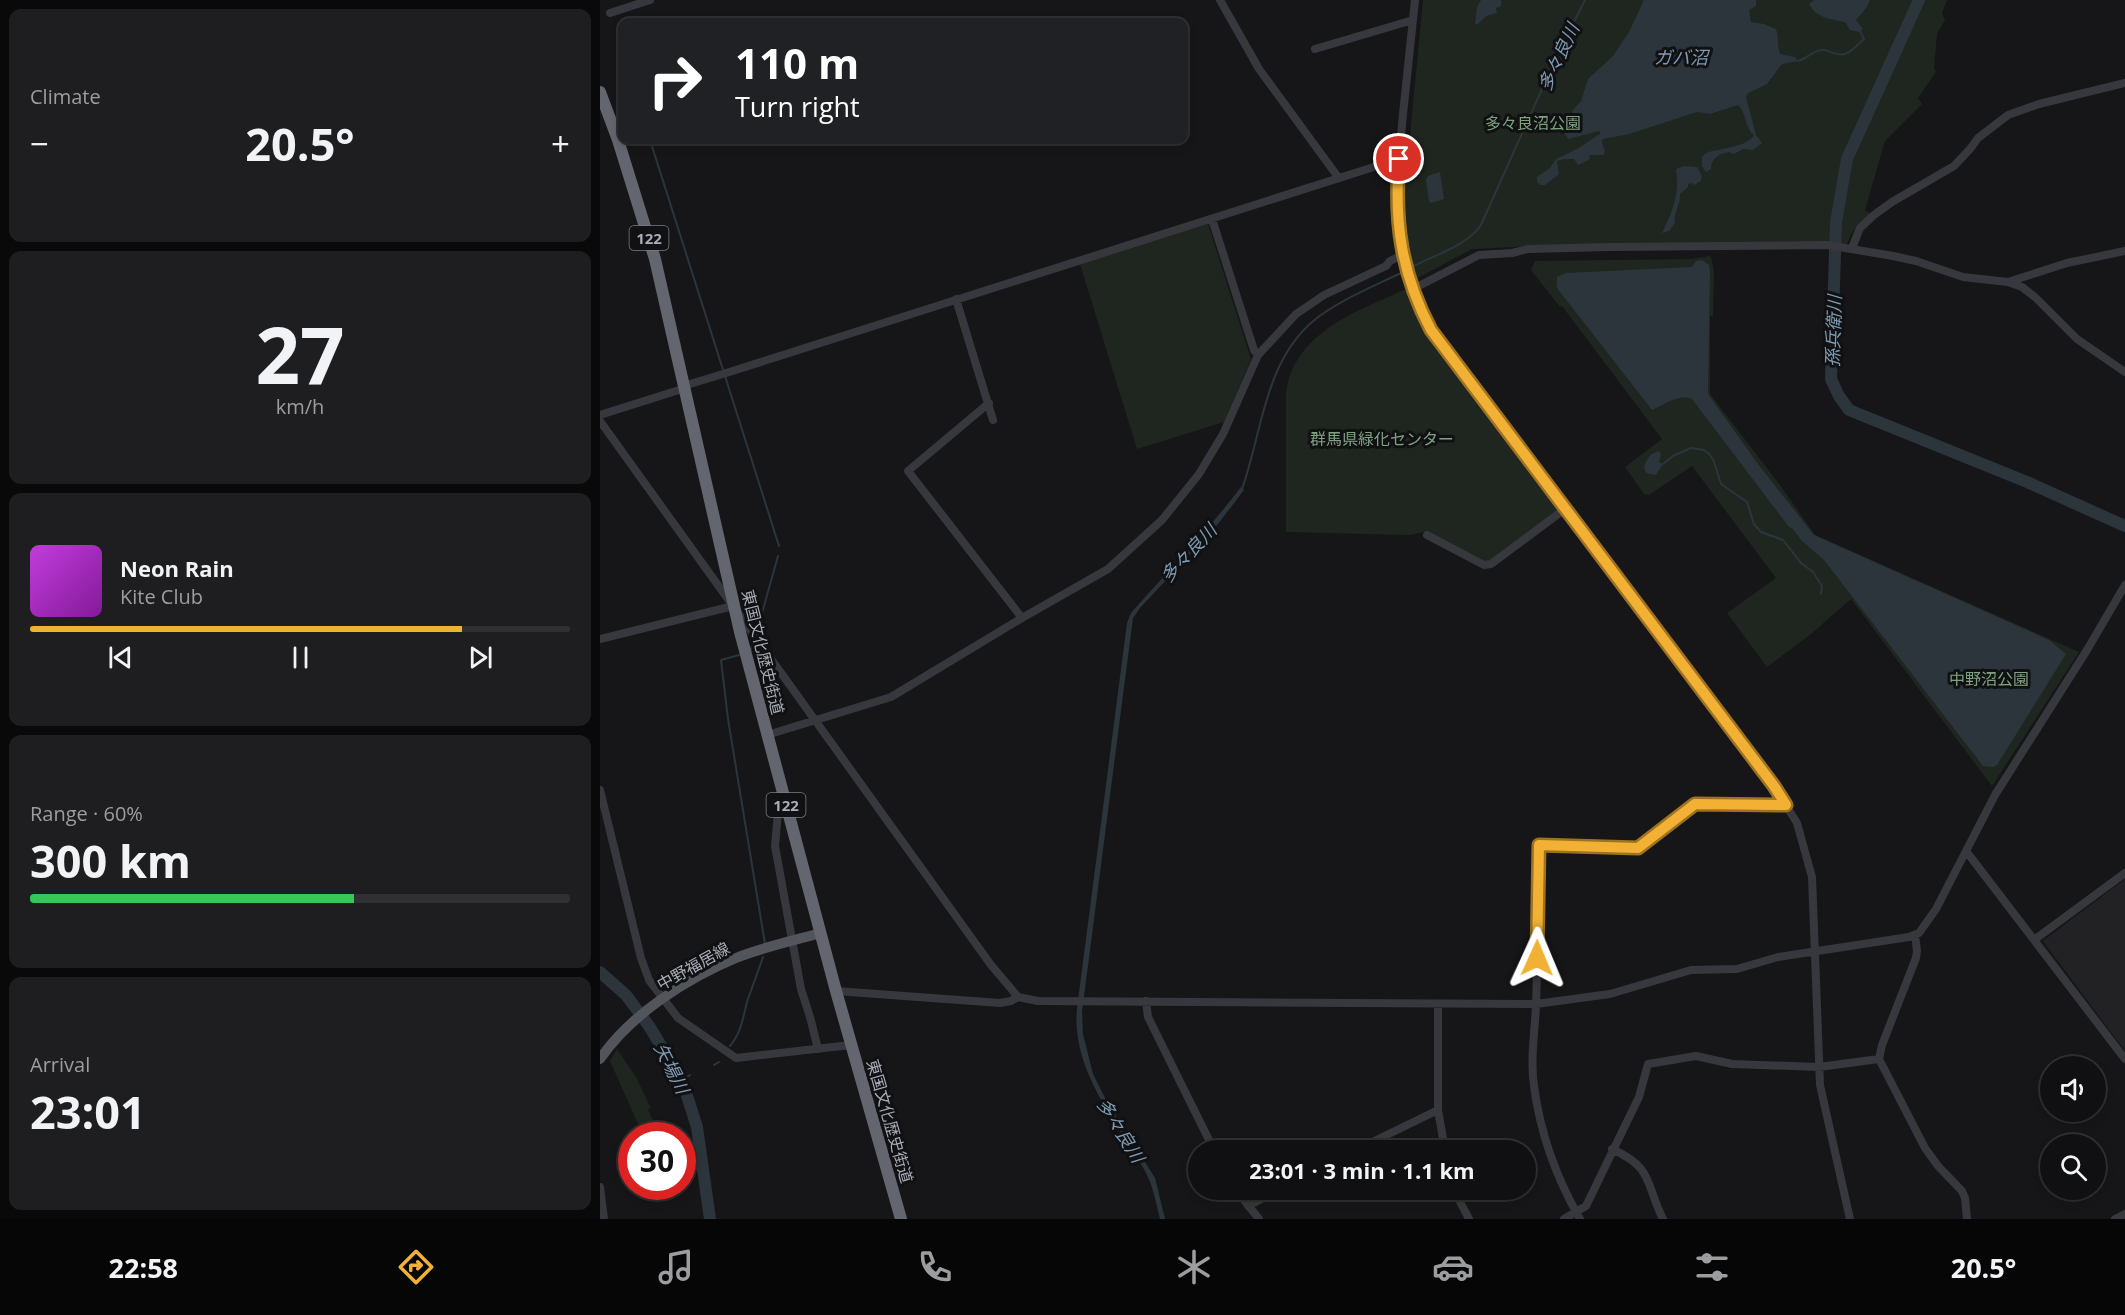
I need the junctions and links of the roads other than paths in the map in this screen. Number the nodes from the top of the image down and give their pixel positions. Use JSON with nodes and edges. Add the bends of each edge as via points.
{"nodes":[{"id":1,"x":650,"y":0,"type":"edge"},
{"id":2,"x":1220,"y":0,"type":"edge"},
{"id":3,"x":1415,"y":0,"type":"edge"},
{"id":4,"x":610,"y":13,"type":"dead end"},
{"id":5,"x":1413,"y":20,"type":"junction"},
{"id":6,"x":1315,"y":50,"type":"dead end"},
{"id":7,"x":2125,"y":82,"type":"edge"},
{"id":8,"x":600,"y":92,"type":"edge"},
{"id":9,"x":618,"y":140,"type":"edge"},
{"id":10,"x":619,"y":144,"type":"edge"},
{"id":11,"x":1399,"y":159,"type":"junction"},
{"id":12,"x":1338,"y":177,"type":"junction"},
{"id":13,"x":1212,"y":219,"type":"junction"},
{"id":14,"x":1849,"y":248,"type":"junction"},
{"id":15,"x":2125,"y":251,"type":"edge"},
{"id":16,"x":1403,"y":257,"type":"junction"},
{"id":17,"x":2008,"y":282,"type":"junction"},
{"id":18,"x":1412,"y":285,"type":"junction"},
{"id":19,"x":956,"y":299,"type":"junction"},
{"id":20,"x":1258,"y":355,"type":"junction"},
{"id":21,"x":2125,"y":372,"type":"edge"},
{"id":22,"x":685,"y":388,"type":"junction"},
{"id":23,"x":989,"y":403,"type":"junction"},
{"id":24,"x":600,"y":415,"type":"edge"},
{"id":25,"x":993,"y":420,"type":"dead end"},
{"id":26,"x":600,"y":421,"type":"edge"},
{"id":27,"x":1565,"y":509,"type":"junction"},
{"id":28,"x":1427,"y":535,"type":"dead end"},
{"id":29,"x":2125,"y":585,"type":"edge"},
{"id":30,"x":734,"y":607,"type":"junction"},
{"id":31,"x":1022,"y":618,"type":"junction"},
{"id":32,"x":600,"y":639,"type":"edge"},
{"id":33,"x":814,"y":719,"type":"junction"},
{"id":34,"x":767,"y":735,"type":"junction"},
{"id":35,"x":600,"y":790,"type":"edge"},
{"id":36,"x":785,"y":800,"type":"junction"},
{"id":37,"x":1786,"y":805,"type":"junction"},
{"id":38,"x":1966,"y":850,"type":"junction"},
{"id":39,"x":2125,"y":873,"type":"edge"},
{"id":40,"x":820,"y":933,"type":"junction"},
{"id":41,"x":1915,"y":935,"type":"junction"},
{"id":42,"x":2034,"y":940,"type":"junction"},
{"id":43,"x":793,"y":941,"type":"junction"},
{"id":44,"x":1816,"y":953,"type":"junction"},
{"id":45,"x":836,"y":991,"type":"junction"},
{"id":46,"x":1018,"y":996,"type":"junction"},
{"id":47,"x":662,"y":1000,"type":"junction"},
{"id":48,"x":1146,"y":1001,"type":"junction"},
{"id":49,"x":1438,"y":1004,"type":"junction"},
{"id":50,"x":1536,"y":1004,"type":"junction"},
{"id":51,"x":851,"y":1045,"type":"junction"},
{"id":52,"x":818,"y":1049,"type":"junction"},
{"id":53,"x":600,"y":1059,"type":"edge"},
{"id":54,"x":1879,"y":1059,"type":"junction"},
{"id":55,"x":2125,"y":1059,"type":"edge"},
{"id":56,"x":1819,"y":1067,"type":"junction"},
{"id":57,"x":1438,"y":1110,"type":"junction"},
{"id":58,"x":1209,"y":1140,"type":"edge"},
{"id":59,"x":1376,"y":1140,"type":"edge"},
{"id":60,"x":1443,"y":1140,"type":"edge"},
{"id":61,"x":1612,"y":1149,"type":"junction"},
{"id":62,"x":600,"y":1187,"type":"edge"},
{"id":63,"x":1244,"y":1200,"type":"edge"},
{"id":64,"x":1260,"y":1200,"type":"edge"},
{"id":65,"x":1459,"y":1200,"type":"edge"},
{"id":66,"x":1248,"y":1206,"type":"junction"},
{"id":67,"x":2125,"y":1214,"type":"edge"},
{"id":68,"x":1578,"y":1216,"type":"edge"},
{"id":69,"x":604,"y":1219,"type":"edge"},
{"id":70,"x":901,"y":1219,"type":"edge"},
{"id":71,"x":1260,"y":1219,"type":"edge"},
{"id":72,"x":1469,"y":1219,"type":"edge"},
{"id":73,"x":1563,"y":1219,"type":"edge"},
{"id":74,"x":1663,"y":1219,"type":"edge"},
{"id":75,"x":1850,"y":1219,"type":"edge"},
{"id":76,"x":1967,"y":1219,"type":"edge"},
{"id":77,"x":2115,"y":1219,"type":"edge"}],
"edges":[{"from":1,"to":4,"type":"street"},
{"from":2,"to":12,"type":"street","via":[[1259,69]]},
{"from":3,"to":5,"type":"street"},
{"from":5,"to":6,"type":"street"},
{"from":5,"to":11,"type":"street"},
{"from":7,"to":14,"type":"street","via":[[2008,115],[1978,138],[1954,166],[1874,215],[1860,228]]},
{"from":8,"to":9,"type":"highway","name":"東国文化歴史街道","number":"122"},
{"from":10,"to":22,"type":"highway","name":"東国文化歴史街道","number":"122","via":[[655,260]]},
{"from":11,"to":12,"type":"street"},
{"from":11,"to":16,"type":"street","via":[[1396,203]]},
{"from":12,"to":13,"type":"street"},
{"from":13,"to":19,"type":"street"},
{"from":13,"to":20,"type":"street"},
{"from":14,"to":17,"type":"street","via":[[1916,261],[1963,278]]},
{"from":14,"to":18,"type":"street","via":[[1827,245],[1522,250],[1475,256]]},
{"from":15,"to":17,"type":"street","via":[[2046,268]]},
{"from":16,"to":18,"type":"street"},
{"from":16,"to":20,"type":"street","via":[[1324,295],[1296,314]]},
{"from":17,"to":21,"type":"street","via":[[2029,292],[2077,339]]},
{"from":18,"to":27,"type":"street","via":[[1438,341]]},
{"from":19,"to":22,"type":"street"},
{"from":19,"to":23,"type":"street"},
{"from":20,"to":31,"type":"street","via":[[1213,452],[1162,520],[1108,569]]},
{"from":22,"to":24,"type":"street"},
{"from":22,"to":30,"type":"highway","name":"東国文化歴史街道","number":"122"},
{"from":23,"to":25,"type":"street"},
{"from":23,"to":31,"type":"street","via":[[908,471]]},
{"from":26,"to":30,"type":"street"},
{"from":27,"to":28,"type":"street","via":[[1491,564],[1484,565]]},
{"from":27,"to":37,"type":"street"},
{"from":29,"to":38,"type":"street","via":[[1995,795]]},
{"from":30,"to":32,"type":"street"},
{"from":30,"to":33,"type":"street"},
{"from":30,"to":34,"type":"highway","name":"東国文化歴史街道","number":"122"},
{"from":31,"to":33,"type":"street","via":[[891,697]]},
{"from":33,"to":34,"type":"street"},
{"from":33,"to":46,"type":"street","via":[[991,965]]},
{"from":34,"to":36,"type":"highway","name":"東国文化歴史街道","number":"122"},
{"from":35,"to":47,"type":"street","via":[[641,958]]},
{"from":36,"to":40,"type":"highway","name":"東国文化歴史街道","number":"122"},
{"from":36,"to":43,"type":"street","via":[[778,812],[775,846]]},
{"from":37,"to":44,"type":"street","via":[[1797,823],[1812,877]]},
{"from":37,"to":50,"type":"street","via":[[1695,804],[1638,848],[1539,845]]},
{"from":38,"to":41,"type":"street","via":[[1936,909]]},
{"from":38,"to":42,"type":"street"},
{"from":39,"to":42,"type":"street"},
{"from":40,"to":43,"type":"main road","name":"中野福居線"},
{"from":40,"to":45,"type":"highway","name":"東国文化歴史街道","number":"122"},
{"from":41,"to":44,"type":"street"},
{"from":41,"to":54,"type":"street","via":[[1916,958]]},
{"from":42,"to":55,"type":"street"},
{"from":43,"to":47,"type":"main road","name":"中野福居線","via":[[738,957]]},
{"from":43,"to":52,"type":"street","via":[[801,989]]},
{"from":44,"to":50,"type":"street","via":[[1778,957],[1737,969],[1691,970],[1610,994]]},
{"from":44,"to":56,"type":"street"},
{"from":45,"to":46,"type":"street","via":[[1000,1003]]},
{"from":45,"to":51,"type":"highway","name":"東国文化歴史街道","number":"122"},
{"from":46,"to":48,"type":"street","via":[[1038,1001]]},
{"from":47,"to":52,"type":"street","via":[[678,1018],[736,1058]]},
{"from":47,"to":53,"type":"main road","name":"中野福居線","via":[[613,1041]]},
{"from":48,"to":49,"type":"street"},
{"from":48,"to":58,"type":"street","via":[[1148,1017]]},
{"from":49,"to":50,"type":"street"},
{"from":49,"to":57,"type":"street"},
{"from":50,"to":68,"type":"street","via":[[1534,1088],[1549,1148],[1566,1196]]},
{"from":51,"to":52,"type":"street"},
{"from":51,"to":70,"type":"highway","name":"東国文化歴史街道","number":"122"},
{"from":54,"to":56,"type":"street"},
{"from":54,"to":76,"type":"street","via":[[1925,1148],[1962,1191]]},
{"from":56,"to":61,"type":"street","via":[[1732,1064],[1696,1056],[1648,1064],[1639,1097]]},
{"from":56,"to":75,"type":"street"},
{"from":57,"to":59,"type":"street"},
{"from":57,"to":60,"type":"street"},
{"from":61,"to":68,"type":"street"},
{"from":61,"to":74,"type":"street","via":[[1630,1157],[1644,1171]]},
{"from":62,"to":69,"type":"street"},
{"from":63,"to":66,"type":"street"},
{"from":64,"to":66,"type":"street"},
{"from":65,"to":72,"type":"street"},
{"from":66,"to":71,"type":"street"},
{"from":67,"to":77,"type":"street"},
{"from":68,"to":73,"type":"street"}]}
